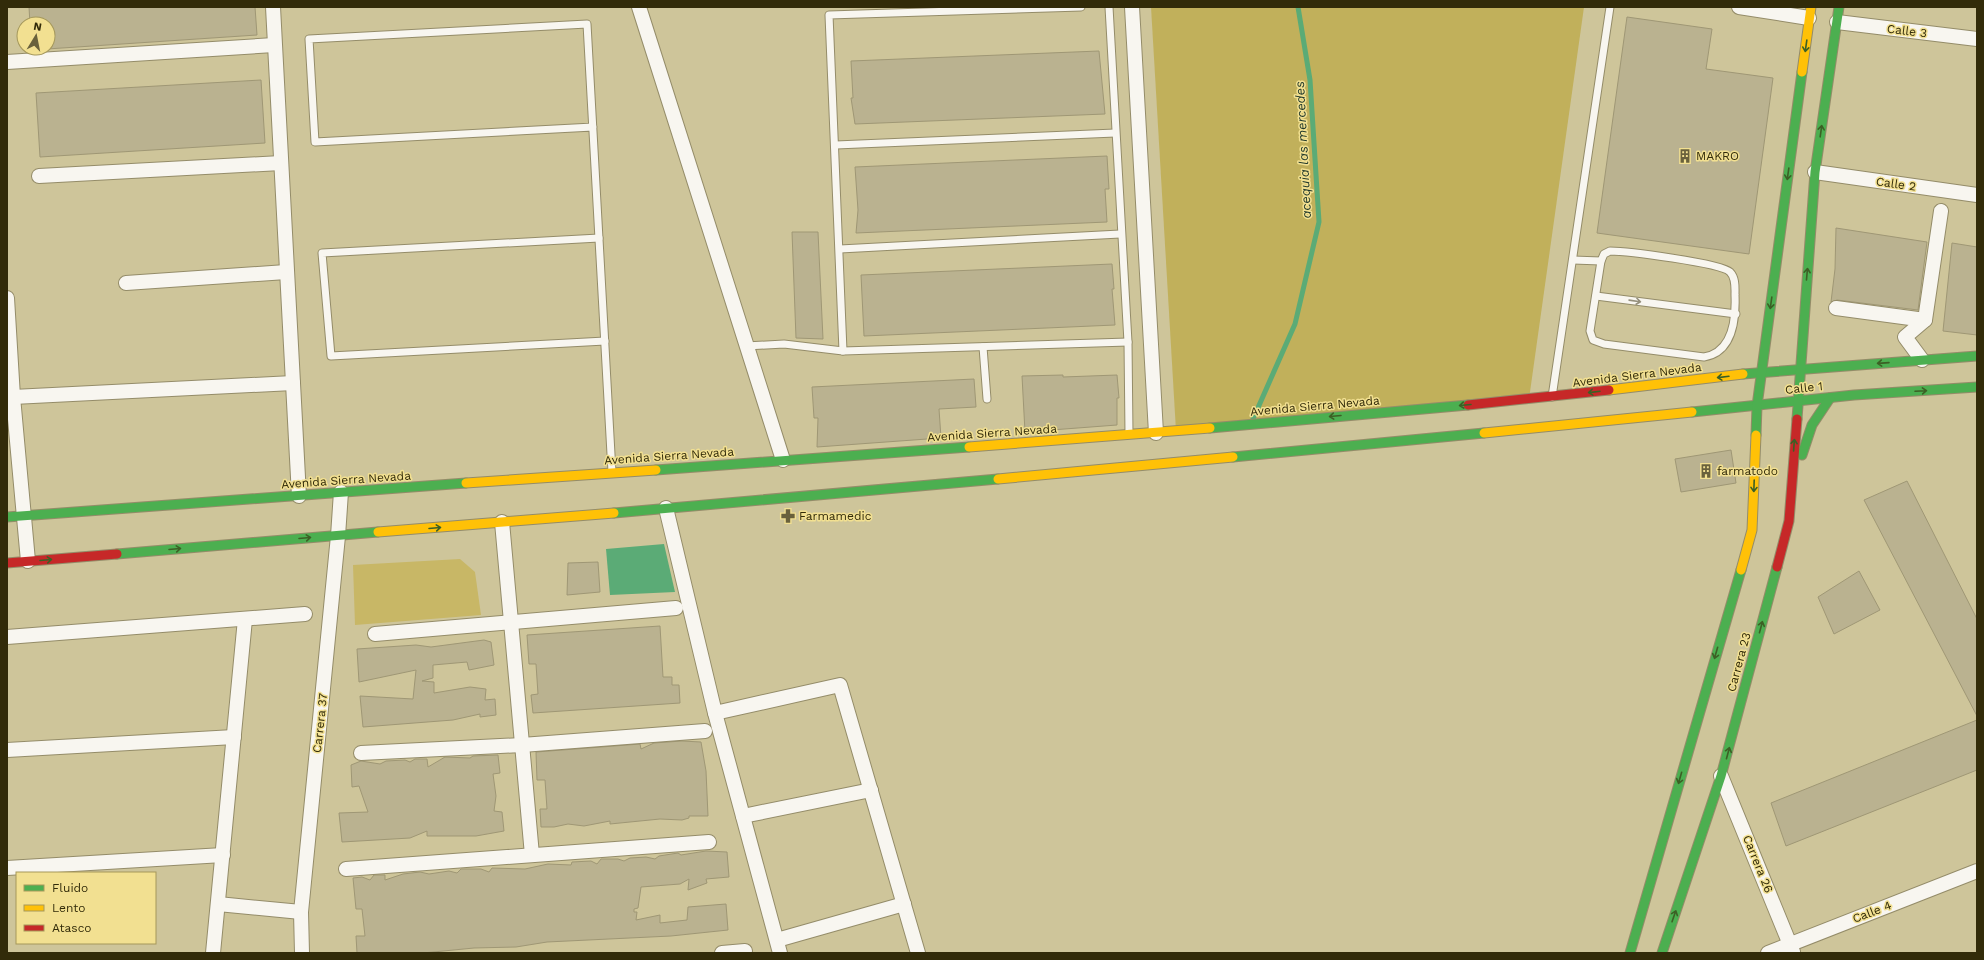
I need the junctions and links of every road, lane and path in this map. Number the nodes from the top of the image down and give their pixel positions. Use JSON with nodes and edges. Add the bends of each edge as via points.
{"nodes":[{"id":1,"x":272,"y":7,"type":"edge"},
{"id":2,"x":639,"y":7,"type":"edge"},
{"id":3,"x":1081,"y":7,"type":"edge"},
{"id":4,"x":1109,"y":7,"type":"edge"},
{"id":5,"x":1132,"y":7,"type":"edge"},
{"id":6,"x":1610,"y":7,"type":"edge"},
{"id":7,"x":1739,"y":7,"type":"edge"},
{"id":8,"x":1839,"y":7,"type":"edge"},
{"id":9,"x":1810,"y":13,"type":"edge"},
{"id":10,"x":1837,"y":22,"type":"junction"},
{"id":11,"x":1977,"y":39,"type":"edge"},
{"id":12,"x":274,"y":45,"type":"junction"},
{"id":13,"x":7,"y":62,"type":"edge"},
{"id":14,"x":593,"y":127,"type":"junction"},
{"id":15,"x":1115,"y":133,"type":"junction"},
{"id":16,"x":836,"y":145,"type":"junction"},
{"id":17,"x":281,"y":163,"type":"junction"},
{"id":18,"x":1815,"y":172,"type":"junction"},
{"id":19,"x":39,"y":176,"type":"dead end"},
{"id":20,"x":1977,"y":195,"type":"edge"},
{"id":21,"x":1941,"y":211,"type":"dead end"},
{"id":22,"x":1120,"y":234,"type":"junction"},
{"id":23,"x":599,"y":238,"type":"junction"},
{"id":24,"x":840,"y":249,"type":"junction"},
{"id":25,"x":1573,"y":260,"type":"junction"},
{"id":26,"x":1601,"y":261,"type":"junction"},
{"id":27,"x":286,"y":272,"type":"junction"},
{"id":28,"x":126,"y":283,"type":"dead end"},
{"id":29,"x":1596,"y":296,"type":"junction"},
{"id":30,"x":7,"y":298,"type":"edge"},
{"id":31,"x":1836,"y":308,"type":"dead end"},
{"id":32,"x":1736,"y":314,"type":"junction"},
{"id":33,"x":1925,"y":320,"type":"junction"},
{"id":34,"x":605,"y":341,"type":"junction"},
{"id":35,"x":1128,"y":342,"type":"junction"},
{"id":36,"x":746,"y":346,"type":"junction"},
{"id":37,"x":983,"y":347,"type":"junction"},
{"id":38,"x":843,"y":351,"type":"junction"},
{"id":39,"x":1977,"y":356,"type":"edge"},
{"id":40,"x":1922,"y":360,"type":"junction"},
{"id":41,"x":1799,"y":369,"type":"junction"},
{"id":42,"x":1762,"y":372,"type":"junction"},
{"id":43,"x":293,"y":383,"type":"junction"},
{"id":44,"x":1977,"y":387,"type":"edge"},
{"id":45,"x":13,"y":397,"type":"junction"},
{"id":46,"x":1552,"y":397,"type":"junction"},
{"id":47,"x":1830,"y":398,"type":"junction"},
{"id":48,"x":987,"y":399,"type":"dead end"},
{"id":49,"x":1797,"y":401,"type":"junction"},
{"id":50,"x":1757,"y":406,"type":"junction"},
{"id":51,"x":1156,"y":433,"type":"junction"},
{"id":52,"x":1129,"y":435,"type":"junction"},
{"id":53,"x":783,"y":460,"type":"junction"},
{"id":54,"x":612,"y":472,"type":"junction"},
{"id":55,"x":341,"y":492,"type":"junction"},
{"id":56,"x":299,"y":496,"type":"junction"},
{"id":57,"x":666,"y":508,"type":"junction"},
{"id":58,"x":22,"y":516,"type":"junction"},
{"id":59,"x":7,"y":517,"type":"edge"},
{"id":60,"x":1789,"y":521,"type":"junction"},
{"id":61,"x":502,"y":522,"type":"junction"},
{"id":62,"x":338,"y":536,"type":"junction"},
{"id":63,"x":28,"y":561,"type":"junction"},
{"id":64,"x":7,"y":563,"type":"edge"},
{"id":65,"x":676,"y":608,"type":"dead end"},
{"id":66,"x":305,"y":614,"type":"dead end"},
{"id":67,"x":245,"y":619,"type":"junction"},
{"id":68,"x":511,"y":621,"type":"junction"},
{"id":69,"x":375,"y":634,"type":"dead end"},
{"id":70,"x":7,"y":637,"type":"edge"},
{"id":71,"x":715,"y":713,"type":"junction"},
{"id":72,"x":705,"y":731,"type":"dead end"},
{"id":73,"x":234,"y":737,"type":"junction"},
{"id":74,"x":522,"y":745,"type":"junction"},
{"id":75,"x":7,"y":750,"type":"edge"},
{"id":76,"x":361,"y":753,"type":"dead end"},
{"id":77,"x":1721,"y":776,"type":"junction"},
{"id":78,"x":870,"y":790,"type":"junction"},
{"id":79,"x":743,"y":816,"type":"junction"},
{"id":80,"x":709,"y":842,"type":"dead end"},
{"id":81,"x":222,"y":854,"type":"junction"},
{"id":82,"x":532,"y":855,"type":"junction"},
{"id":83,"x":7,"y":868,"type":"edge"},
{"id":84,"x":346,"y":869,"type":"dead end"},
{"id":85,"x":1977,"y":871,"type":"edge"},
{"id":86,"x":218,"y":904,"type":"junction"},
{"id":87,"x":904,"y":904,"type":"junction"},
{"id":88,"x":301,"y":912,"type":"junction"},
{"id":89,"x":778,"y":946,"type":"edge"},
{"id":90,"x":1792,"y":948,"type":"edge"},
{"id":91,"x":745,"y":951,"type":"dead end"},
{"id":92,"x":213,"y":953,"type":"edge"},
{"id":93,"x":302,"y":953,"type":"edge"},
{"id":94,"x":722,"y":953,"type":"edge"},
{"id":95,"x":918,"y":953,"type":"edge"},
{"id":96,"x":1630,"y":953,"type":"edge"},
{"id":97,"x":1662,"y":953,"type":"edge"},
{"id":98,"x":1768,"y":953,"type":"edge"}],
"edges":[{"from":1,"to":12,"type":"street"},
{"from":2,"to":36,"type":"street"},
{"from":3,"to":16,"type":"lane","via":[[829,15]]},
{"from":4,"to":15,"type":"lane"},
{"from":5,"to":51,"type":"street"},
{"from":6,"to":25,"type":"lane"},
{"from":7,"to":9,"type":"street"},
{"from":8,"to":10,"type":"main road","name":"Carrera 23"},
{"from":9,"to":42,"type":"main road","name":"Carrera 23","one_way":true},
{"from":10,"to":11,"type":"street","name":"Calle 3"},
{"from":18,"to":10,"type":"main road","name":"Carrera 23","one_way":true},
{"from":12,"to":13,"type":"street"},
{"from":12,"to":17,"type":"street"},
{"from":14,"to":14,"type":"lane","via":[[315,142],[309,39],[587,24]]},
{"from":14,"to":23,"type":"lane"},
{"from":15,"to":16,"type":"lane"},
{"from":15,"to":22,"type":"lane"},
{"from":16,"to":24,"type":"lane"},
{"from":17,"to":19,"type":"street"},
{"from":17,"to":27,"type":"street"},
{"from":18,"to":20,"type":"street","name":"Calle 2"},
{"from":41,"to":18,"type":"main road","name":"Carrera 23","one_way":true},
{"from":21,"to":33,"type":"street"},
{"from":22,"to":24,"type":"lane"},
{"from":22,"to":35,"type":"lane"},
{"from":23,"to":34,"type":"lane"},
{"from":23,"to":34,"type":"lane","via":[[322,253],[331,356]]},
{"from":24,"to":38,"type":"lane"},
{"from":25,"to":26,"type":"lane"},
{"from":25,"to":46,"type":"lane"},
{"from":26,"to":29,"type":"lane"},
{"from":26,"to":32,"type":"lane","via":[[1604,254],[1618,251],[1719,267],[1730,272],[1735,282]]},
{"from":27,"to":28,"type":"street"},
{"from":27,"to":43,"type":"street"},
{"from":29,"to":32,"type":"lane","one_way":true},
{"from":29,"to":32,"type":"lane","via":[[1590,331],[1593,340],[1604,344],[1713,355],[1728,341]]},
{"from":30,"to":45,"type":"street"},
{"from":31,"to":33,"type":"street"},
{"from":33,"to":40,"type":"street","via":[[1905,337]]},
{"from":34,"to":54,"type":"lane"},
{"from":35,"to":37,"type":"lane"},
{"from":35,"to":52,"type":"lane"},
{"from":36,"to":38,"type":"lane","via":[[784,344]]},
{"from":36,"to":53,"type":"street"},
{"from":37,"to":38,"type":"lane"},
{"from":37,"to":48,"type":"lane"},
{"from":39,"to":40,"type":"main road","name":"Avenida Sierra Nevada"},
{"from":40,"to":41,"type":"main road","name":"Avenida Sierra Nevada","one_way":true},
{"from":41,"to":42,"type":"main road","name":"Avenida Sierra Nevada"},
{"from":41,"to":49,"type":"main road","name":"Carrera 23"},
{"from":42,"to":46,"type":"main road","name":"Avenida Sierra Nevada","one_way":true},
{"from":42,"to":50,"type":"main road","name":"Carrera 23"},
{"from":43,"to":45,"type":"street"},
{"from":43,"to":56,"type":"street"},
{"from":47,"to":44,"type":"main road","name":"Calle 1","one_way":true},
{"from":45,"to":58,"type":"street"},
{"from":46,"to":51,"type":"main road","name":"Avenida Sierra Nevada","one_way":true},
{"from":47,"to":49,"type":"main road","name":"Calle 1"},
{"from":47,"to":60,"type":"main road","via":[[1817,413],[1806,437]]},
{"from":49,"to":50,"type":"main road","name":"Calle 1"},
{"from":60,"to":49,"type":"main road","name":"Carrera 23","one_way":true},
{"from":50,"to":57,"type":"main road"},
{"from":50,"to":96,"type":"main road","name":"Carrera 23","one_way":true,"via":[[1752,530]]},
{"from":51,"to":52,"type":"main road","name":"Avenida Sierra Nevada"},
{"from":52,"to":53,"type":"main road","name":"Avenida Sierra Nevada"},
{"from":53,"to":54,"type":"main road","name":"Avenida Sierra Nevada"},
{"from":54,"to":55,"type":"main road","name":"Avenida Sierra Nevada"},
{"from":55,"to":56,"type":"main road","name":"Avenida Sierra Nevada"},
{"from":55,"to":62,"type":"street","name":"Carrera 37"},
{"from":56,"to":58,"type":"main road","name":"Avenida Sierra Nevada"},
{"from":57,"to":61,"type":"main road"},
{"from":57,"to":71,"type":"street"},
{"from":58,"to":59,"type":"main road","name":"Avenida Sierra Nevada"},
{"from":58,"to":63,"type":"street"},
{"from":77,"to":60,"type":"main road","name":"Carrera 23","one_way":true},
{"from":62,"to":61,"type":"main road","one_way":true},
{"from":61,"to":68,"type":"street"},
{"from":63,"to":62,"type":"main road","one_way":true},
{"from":62,"to":88,"type":"street","name":"Carrera 37"},
{"from":63,"to":64,"type":"main road"},
{"from":65,"to":68,"type":"street"},
{"from":66,"to":67,"type":"street"},
{"from":67,"to":70,"type":"street"},
{"from":67,"to":73,"type":"street"},
{"from":68,"to":69,"type":"street"},
{"from":68,"to":74,"type":"street"},
{"from":71,"to":78,"type":"street","via":[[840,686]]},
{"from":71,"to":79,"type":"street"},
{"from":72,"to":74,"type":"street"},
{"from":73,"to":75,"type":"street"},
{"from":73,"to":81,"type":"street"},
{"from":74,"to":76,"type":"street"},
{"from":74,"to":82,"type":"street"},
{"from":77,"to":90,"type":"street","name":"Carrera 26"},
{"from":97,"to":77,"type":"main road","name":"Carrera 23","one_way":true},
{"from":78,"to":79,"type":"street"},
{"from":78,"to":87,"type":"street"},
{"from":79,"to":89,"type":"street"},
{"from":80,"to":82,"type":"street"},
{"from":81,"to":83,"type":"street"},
{"from":81,"to":86,"type":"street"},
{"from":82,"to":84,"type":"street"},
{"from":85,"to":90,"type":"street","name":"Calle 4"},
{"from":86,"to":88,"type":"street"},
{"from":86,"to":92,"type":"street"},
{"from":87,"to":89,"type":"street"},
{"from":87,"to":95,"type":"street"},
{"from":88,"to":93,"type":"street","name":"Carrera 37"},
{"from":90,"to":98,"type":"street","name":"Calle 4"},
{"from":91,"to":94,"type":"street"}]}
